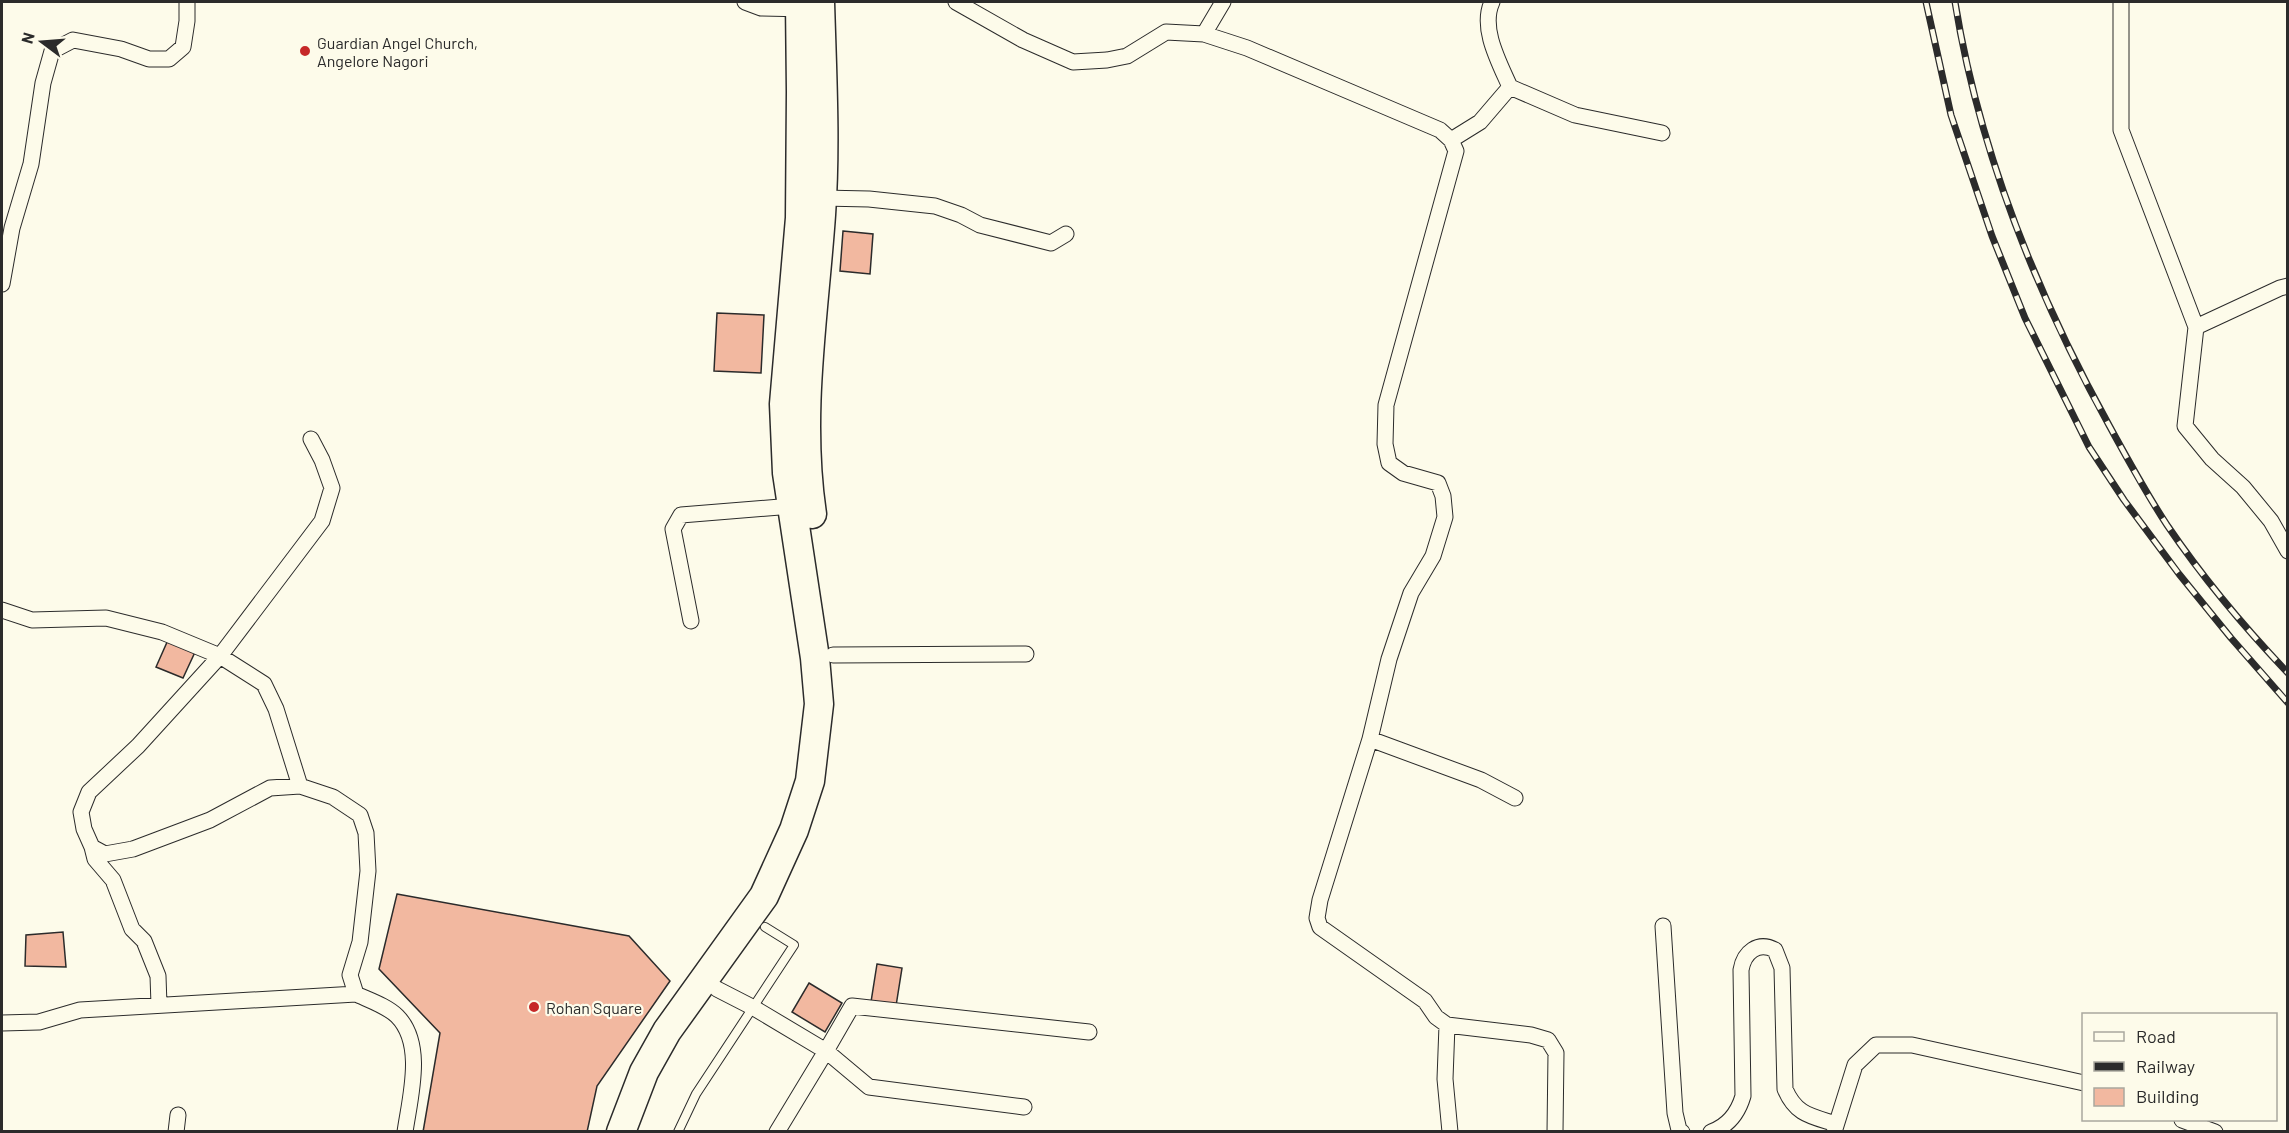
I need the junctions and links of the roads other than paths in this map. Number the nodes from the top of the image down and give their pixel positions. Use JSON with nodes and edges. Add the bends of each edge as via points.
{"nodes":[{"id":1,"x":187,"y":2,"type":"edge"},
{"id":2,"x":745,"y":2,"type":"edge"},
{"id":3,"x":956,"y":2,"type":"edge"},
{"id":4,"x":1223,"y":2,"type":"edge"},
{"id":5,"x":1492,"y":2,"type":"edge"},
{"id":6,"x":2121,"y":2,"type":"edge"},
{"id":7,"x":810,"y":5,"type":"edge"},
{"id":8,"x":1204,"y":34,"type":"junction"},
{"id":9,"x":1510,"y":87,"type":"junction"},
{"id":10,"x":1662,"y":133,"type":"dead end"},
{"id":11,"x":1451,"y":140,"type":"junction"},
{"id":12,"x":822,"y":198,"type":"junction"},
{"id":13,"x":1066,"y":234,"type":"dead end"},
{"id":14,"x":2,"y":284,"type":"edge"},
{"id":15,"x":2288,"y":286,"type":"edge"},
{"id":16,"x":2196,"y":327,"type":"junction"},
{"id":17,"x":311,"y":439,"type":"dead end"},
{"id":18,"x":792,"y":506,"type":"junction"},
{"id":19,"x":2288,"y":551,"type":"edge"},
{"id":20,"x":2,"y":610,"type":"edge"},
{"id":21,"x":691,"y":621,"type":"dead end"},
{"id":22,"x":1026,"y":654,"type":"dead end"},
{"id":23,"x":833,"y":655,"type":"junction"},
{"id":24,"x":219,"y":656,"type":"junction"},
{"id":25,"x":1370,"y":739,"type":"junction"},
{"id":26,"x":300,"y":786,"type":"junction"},
{"id":27,"x":1515,"y":798,"type":"dead end"},
{"id":28,"x":92,"y":847,"type":"junction"},
{"id":29,"x":1663,"y":926,"type":"dead end"},
{"id":30,"x":765,"y":927,"type":"junction"},
{"id":31,"x":717,"y":988,"type":"junction"},
{"id":32,"x":356,"y":994,"type":"junction"},
{"id":33,"x":159,"y":1005,"type":"junction"},
{"id":34,"x":754,"y":1008,"type":"junction"},
{"id":35,"x":2,"y":1023,"type":"edge"},
{"id":36,"x":1447,"y":1025,"type":"junction"},
{"id":37,"x":1089,"y":1032,"type":"dead end"},
{"id":38,"x":826,"y":1051,"type":"junction"},
{"id":39,"x":2082,"y":1083,"type":"edge"},
{"id":40,"x":1024,"y":1107,"type":"dead end"},
{"id":41,"x":178,"y":1115,"type":"dead end"},
{"id":42,"x":2188,"y":1121,"type":"edge"},
{"id":43,"x":1835,"y":1128,"type":"edge"},
{"id":44,"x":176,"y":1131,"type":"edge"},
{"id":45,"x":405,"y":1131,"type":"edge"},
{"id":46,"x":621,"y":1131,"type":"edge"},
{"id":47,"x":640,"y":1131,"type":"edge"},
{"id":48,"x":678,"y":1131,"type":"edge"},
{"id":49,"x":777,"y":1131,"type":"edge"},
{"id":50,"x":1450,"y":1131,"type":"edge"},
{"id":51,"x":1555,"y":1131,"type":"edge"},
{"id":52,"x":1682,"y":1131,"type":"edge"},
{"id":53,"x":1711,"y":1131,"type":"edge"},
{"id":54,"x":2215,"y":1131,"type":"edge"}],
"edges":[{"from":1,"to":14,"type":"street","via":[[183,47],[170,59],[149,59],[73,40],[52,51],[43,83],[31,164],[12,228]]},
{"from":2,"to":7,"type":"street","via":[[761,8]]},
{"from":3,"to":8,"type":"street","via":[[1023,40],[1073,62],[1127,56],[1166,32]]},
{"from":4,"to":8,"type":"street"},
{"from":5,"to":9,"type":"street","via":[[1488,11],[1491,38]]},
{"from":6,"to":16,"type":"street","via":[[2121,130]]},
{"from":7,"to":12,"type":"highway"},
{"from":7,"to":18,"type":"highway","via":[[800,218],[784,404]]},
{"from":8,"to":11,"type":"street","via":[[1385,106],[1440,130]]},
{"from":9,"to":10,"type":"street","via":[[1575,116]]},
{"from":9,"to":11,"type":"street","via":[[1480,122]]},
{"from":11,"to":25,"type":"street","via":[[1456,151],[1386,405],[1384,444],[1389,463],[1403,474],[1438,483],[1445,517],[1433,556],[1411,593],[1389,659]]},
{"from":12,"to":13,"type":"street","via":[[935,206],[980,225],[1051,243]]},
{"from":12,"to":23,"type":"highway","via":[[807,379],[806,455]]},
{"from":15,"to":16,"type":"street"},
{"from":16,"to":19,"type":"street","via":[[2185,426],[2271,520]]},
{"from":17,"to":24,"type":"street","via":[[332,488],[322,521]]},
{"from":18,"to":21,"type":"street","via":[[681,515],[673,529]]},
{"from":18,"to":46,"type":"highway","via":[[818,693],[810,781],[794,830],[764,896],[667,1031],[644,1072]]},
{"from":20,"to":24,"type":"street","via":[[32,620],[106,618],[162,632]]},
{"from":22,"to":23,"type":"street"},
{"from":23,"to":30,"type":"highway","via":[[837,704],[828,785],[811,837]]},
{"from":24,"to":26,"type":"street","via":[[264,684]]},
{"from":24,"to":28,"type":"street","via":[[138,746],[89,792],[81,812]]},
{"from":25,"to":27,"type":"street","via":[[1481,780]]},
{"from":25,"to":36,"type":"street","via":[[1317,918],[1320,927],[1425,1001]]},
{"from":26,"to":28,"type":"street","via":[[270,788],[210,820],[133,849],[105,854]]},
{"from":26,"to":32,"type":"street","via":[[333,797],[360,814],[366,833],[368,871],[360,942],[350,975]]},
{"from":28,"to":33,"type":"street","via":[[95,859],[113,880],[132,929],[144,941],[158,976]]},
{"from":29,"to":52,"type":"street","via":[[1675,1113]]},
{"from":30,"to":31,"type":"highway"},
{"from":30,"to":34,"type":"lane","via":[[794,945]]},
{"from":31,"to":34,"type":"street"},
{"from":31,"to":47,"type":"highway","via":[[682,1040]]},
{"from":32,"to":33,"type":"street"},
{"from":32,"to":45,"type":"street","via":[[397,1016],[411,1040],[414,1077]]},
{"from":33,"to":35,"type":"street","via":[[80,1010],[39,1022]]},
{"from":34,"to":38,"type":"street"},
{"from":34,"to":48,"type":"lane","via":[[696,1094]]},
{"from":36,"to":50,"type":"street","via":[[1445,1079]]},
{"from":36,"to":51,"type":"street","via":[[1548,1040],[1556,1053]]},
{"from":37,"to":38,"type":"street","via":[[852,1006]]},
{"from":38,"to":40,"type":"street","via":[[869,1087]]},
{"from":38,"to":49,"type":"street"},
{"from":39,"to":43,"type":"street","via":[[1912,1046],[1876,1045],[1855,1065]]},
{"from":41,"to":44,"type":"street"},
{"from":42,"to":54,"type":"street"},
{"from":43,"to":53,"type":"street","via":[[1792,1104],[1785,1089],[1782,968],[1776,950],[1761,946],[1748,954],[1741,970],[1743,1096],[1729,1122]]}]}
